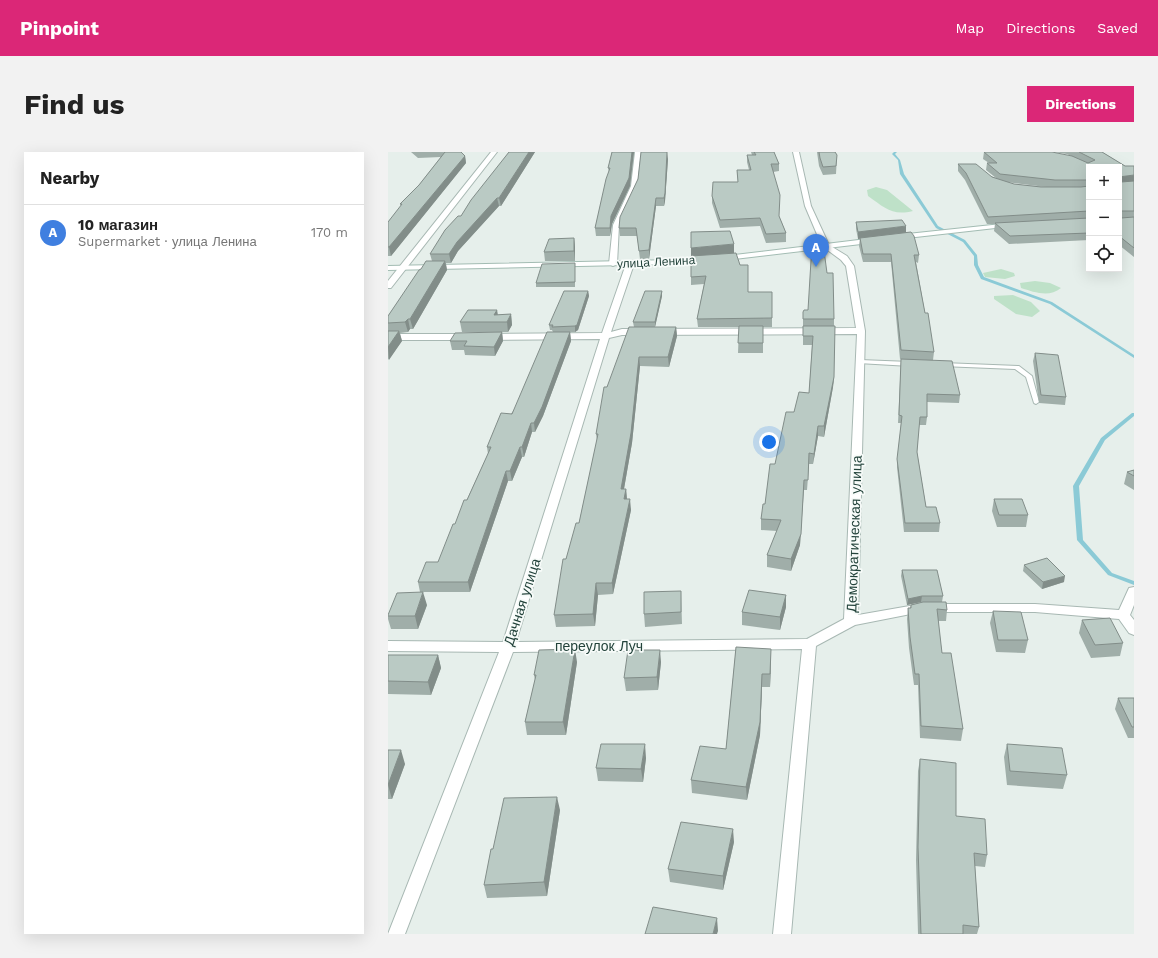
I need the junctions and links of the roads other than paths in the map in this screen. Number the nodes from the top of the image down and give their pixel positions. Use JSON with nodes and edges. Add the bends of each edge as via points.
{"nodes":[{"id":1,"x":494,"y":152,"type":"edge"},
{"id":2,"x":638,"y":152,"type":"edge"},
{"id":3,"x":796,"y":152,"type":"edge"},
{"id":4,"x":1018,"y":225,"type":"edge"},
{"id":5,"x":826,"y":246,"type":"junction"},
{"id":6,"x":613,"y":264,"type":"junction"},
{"id":7,"x":630,"y":264,"type":"junction"},
{"id":8,"x":388,"y":268,"type":"edge"},
{"id":9,"x":404,"y":268,"type":"junction"},
{"id":10,"x":388,"y":286,"type":"edge"},
{"id":11,"x":861,"y":332,"type":"junction"},
{"id":12,"x":605,"y":336,"type":"junction"},
{"id":13,"x":388,"y":337,"type":"edge"},
{"id":14,"x":860,"y":362,"type":"junction"},
{"id":15,"x":915,"y":364,"type":"edge"},
{"id":16,"x":939,"y":365,"type":"edge"},
{"id":17,"x":1036,"y":402,"type":"dead end"},
{"id":18,"x":1134,"y":591,"type":"edge"},
{"id":19,"x":1123,"y":615,"type":"junction"},
{"id":20,"x":851,"y":621,"type":"junction"},
{"id":21,"x":1134,"y":630,"type":"edge"},
{"id":22,"x":809,"y":644,"type":"junction"},
{"id":23,"x":388,"y":646,"type":"edge"},
{"id":24,"x":508,"y":647,"type":"junction"},
{"id":25,"x":396,"y":934,"type":"edge"},
{"id":26,"x":782,"y":934,"type":"edge"}],
"edges":[{"from":1,"to":9,"type":"street"},
{"from":2,"to":6,"type":"street","via":[[634,186],[616,225]]},
{"from":3,"to":5,"type":"street","via":[[808,206]]},
{"from":4,"to":5,"type":"street","name":"улица Ленина"},
{"from":5,"to":7,"type":"street","name":"улица Ленина","via":[[726,258]]},
{"from":5,"to":11,"type":"street","name":"Демократическая улица","via":[[844,258],[850,266]]},
{"from":6,"to":7,"type":"street","name":"улица Ленина"},
{"from":6,"to":9,"type":"street","name":"улица Ленина"},
{"from":7,"to":12,"type":"street","name":"Дачная улица"},
{"from":8,"to":9,"type":"street","name":"улица Ленина"},
{"from":9,"to":10,"type":"street"},
{"from":11,"to":12,"type":"street","via":[[622,332]]},
{"from":11,"to":14,"type":"street","name":"Демократическая улица"},
{"from":12,"to":13,"type":"street"},
{"from":12,"to":24,"type":"street","name":"Дачная улица"},
{"from":14,"to":15,"type":"lane"},
{"from":14,"to":20,"type":"street","name":"Демократическая улица"},
{"from":16,"to":17,"type":"lane","via":[[1017,368],[1029,376]]},
{"from":18,"to":19,"type":"street"},
{"from":19,"to":20,"type":"street","via":[[1034,608],[921,608]]},
{"from":19,"to":21,"type":"street"},
{"from":20,"to":22,"type":"street","name":"Демократическая улица"},
{"from":22,"to":24,"type":"street","name":"переулок Луч"},
{"from":22,"to":26,"type":"street"},
{"from":23,"to":24,"type":"street","name":"переулок Луч"},
{"from":24,"to":25,"type":"street","name":"Дачная улица"}]}
